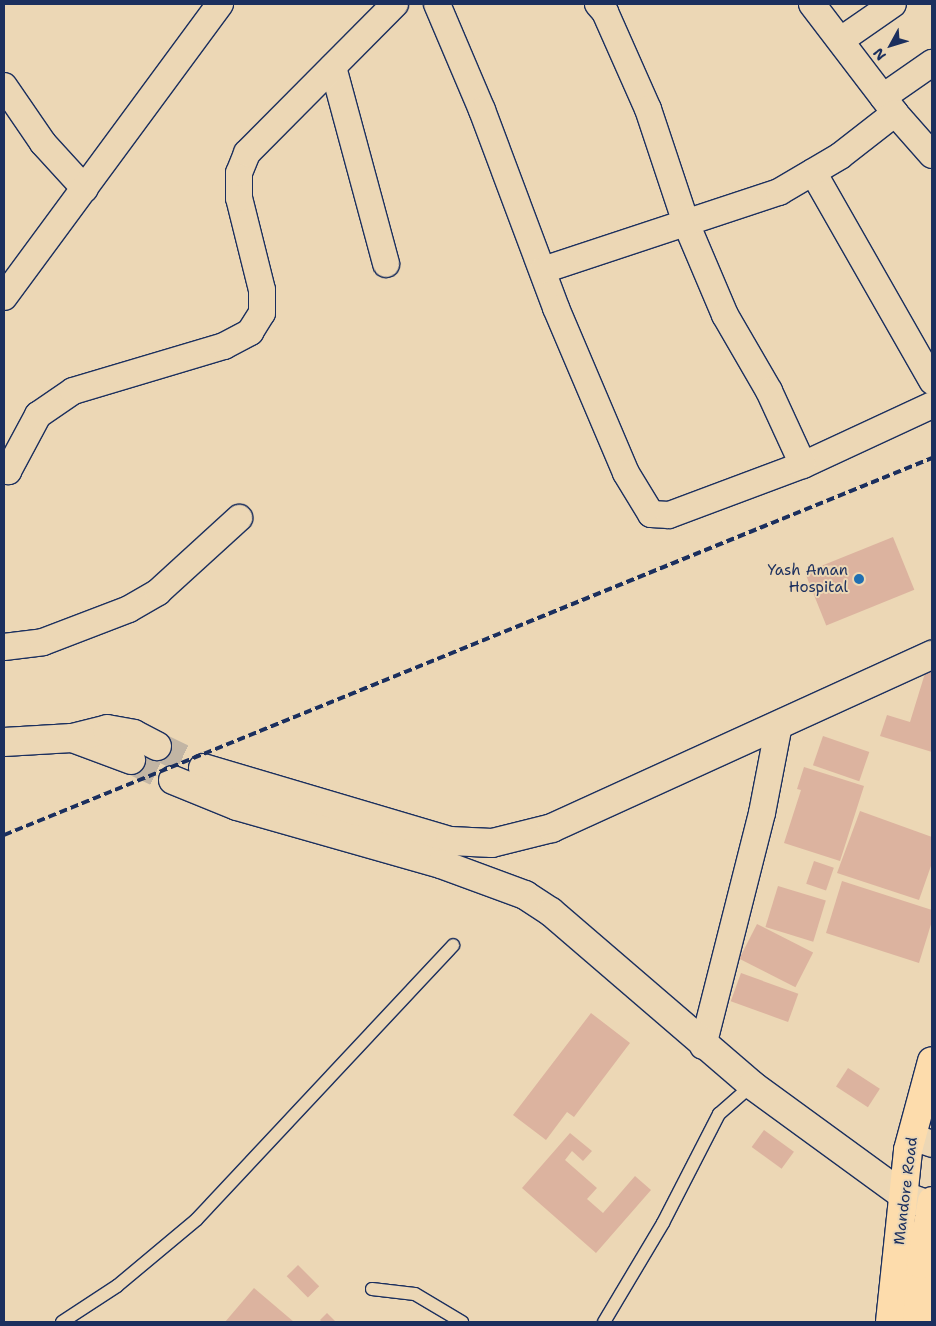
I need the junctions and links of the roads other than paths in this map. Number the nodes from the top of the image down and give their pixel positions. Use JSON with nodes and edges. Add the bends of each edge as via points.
{"nodes":[{"id":1,"x":220,"y":4,"type":"edge"},
{"id":2,"x":395,"y":4,"type":"edge"},
{"id":3,"x":437,"y":4,"type":"edge"},
{"id":4,"x":598,"y":4,"type":"edge"},
{"id":5,"x":812,"y":4,"type":"edge"},
{"id":6,"x":893,"y":4,"type":"edge"},
{"id":7,"x":841,"y":40,"type":"junction"},
{"id":8,"x":932,"y":63,"type":"edge"},
{"id":9,"x":333,"y":67,"type":"junction"},
{"id":10,"x":8,"y":99,"type":"edge"},
{"id":11,"x":889,"y":105,"type":"junction"},
{"id":12,"x":932,"y":155,"type":"edge"},
{"id":13,"x":814,"y":172,"type":"junction"},
{"id":14,"x":85,"y":189,"type":"junction"},
{"id":15,"x":686,"y":222,"type":"junction"},
{"id":16,"x":386,"y":264,"type":"dead end"},
{"id":17,"x":543,"y":270,"type":"junction"},
{"id":18,"x":4,"y":296,"type":"edge"},
{"id":19,"x":932,"y":381,"type":"edge"},
{"id":20,"x":932,"y":405,"type":"edge"},
{"id":21,"x":803,"y":465,"type":"junction"},
{"id":22,"x":5,"y":473,"type":"edge"},
{"id":23,"x":239,"y":518,"type":"dead end"},
{"id":24,"x":4,"y":647,"type":"edge"},
{"id":25,"x":932,"y":655,"type":"edge"},
{"id":26,"x":779,"y":725,"type":"junction"},
{"id":27,"x":72,"y":738,"type":"junction"},
{"id":28,"x":4,"y":742,"type":"edge"},
{"id":29,"x":157,"y":746,"type":"tunnel mouth"},
{"id":30,"x":131,"y":760,"type":"tunnel mouth"},
{"id":31,"x":203,"y":768,"type":"tunnel mouth"},
{"id":32,"x":173,"y":780,"type":"tunnel mouth"},
{"id":33,"x":453,"y":945,"type":"dead end"},
{"id":34,"x":703,"y":1046,"type":"junction"},
{"id":35,"x":932,"y":1062,"type":"edge"},
{"id":36,"x":752,"y":1085,"type":"junction"},
{"id":37,"x":922,"y":1141,"type":"edge"},
{"id":38,"x":904,"y":1196,"type":"junction"},
{"id":39,"x":932,"y":1204,"type":"edge"},
{"id":40,"x":926,"y":1275,"type":"edge"},
{"id":41,"x":372,"y":1289,"type":"dead end"},
{"id":42,"x":62,"y":1322,"type":"edge"},
{"id":43,"x":462,"y":1322,"type":"edge"},
{"id":44,"x":604,"y":1322,"type":"edge"},
{"id":45,"x":890,"y":1322,"type":"edge"},
{"id":46,"x":917,"y":1322,"type":"edge"}],
"edges":[{"from":1,"to":14,"type":"street"},
{"from":2,"to":9,"type":"street"},
{"from":3,"to":17,"type":"street"},
{"from":4,"to":15,"type":"street","via":[[605,12],[648,109]]},
{"from":5,"to":7,"type":"street"},
{"from":6,"to":7,"type":"street"},
{"from":7,"to":11,"type":"street"},
{"from":8,"to":11,"type":"street"},
{"from":9,"to":16,"type":"street"},
{"from":9,"to":22,"type":"street","via":[[248,153],[239,173],[239,198],[262,290],[262,313],[250,332],[224,346],[73,391],[38,415]]},
{"from":10,"to":14,"type":"street"},
{"from":11,"to":12,"type":"street"},
{"from":11,"to":13,"type":"street"},
{"from":13,"to":15,"type":"street","via":[[779,192]]},
{"from":13,"to":19,"type":"street"},
{"from":14,"to":18,"type":"street"},
{"from":15,"to":17,"type":"street"},
{"from":15,"to":21,"type":"street","via":[[726,315],[769,392]]},
{"from":17,"to":21,"type":"street","via":[[626,473],[651,514],[669,515]]},
{"from":20,"to":21,"type":"street"},
{"from":23,"to":24,"type":"street","via":[[158,592],[129,609],[42,642]]},
{"from":25,"to":26,"type":"main road"},
{"from":26,"to":31,"type":"main road","via":[[552,828],[492,843],[441,839]]},
{"from":26,"to":34,"type":"street","via":[[762,813]]},
{"from":27,"to":28,"type":"main road"},
{"from":27,"to":29,"type":"main road","via":[[97,730],[117,730]]},
{"from":27,"to":30,"type":"main road"},
{"from":32,"to":34,"type":"main road","via":[[237,806],[441,864],[525,896],[551,912]]},
{"from":33,"to":42,"type":"lane","via":[[197,1219],[117,1286]]},
{"from":34,"to":36,"type":"main road"},
{"from":35,"to":37,"type":"highway","name":"Mandore Road"},
{"from":36,"to":38,"type":"main road"},
{"from":36,"to":44,"type":"lane","via":[[719,1114],[663,1224]]},
{"from":37,"to":38,"type":"highway","name":"Mandore Road"},
{"from":38,"to":39,"type":"main road"},
{"from":38,"to":45,"type":"highway","name":"Mandore Road"},
{"from":39,"to":40,"type":"highway","name":"Mandore Road"},
{"from":40,"to":46,"type":"highway","name":"Mandore Road"},
{"from":41,"to":43,"type":"lane","via":[[415,1294]]}]}
